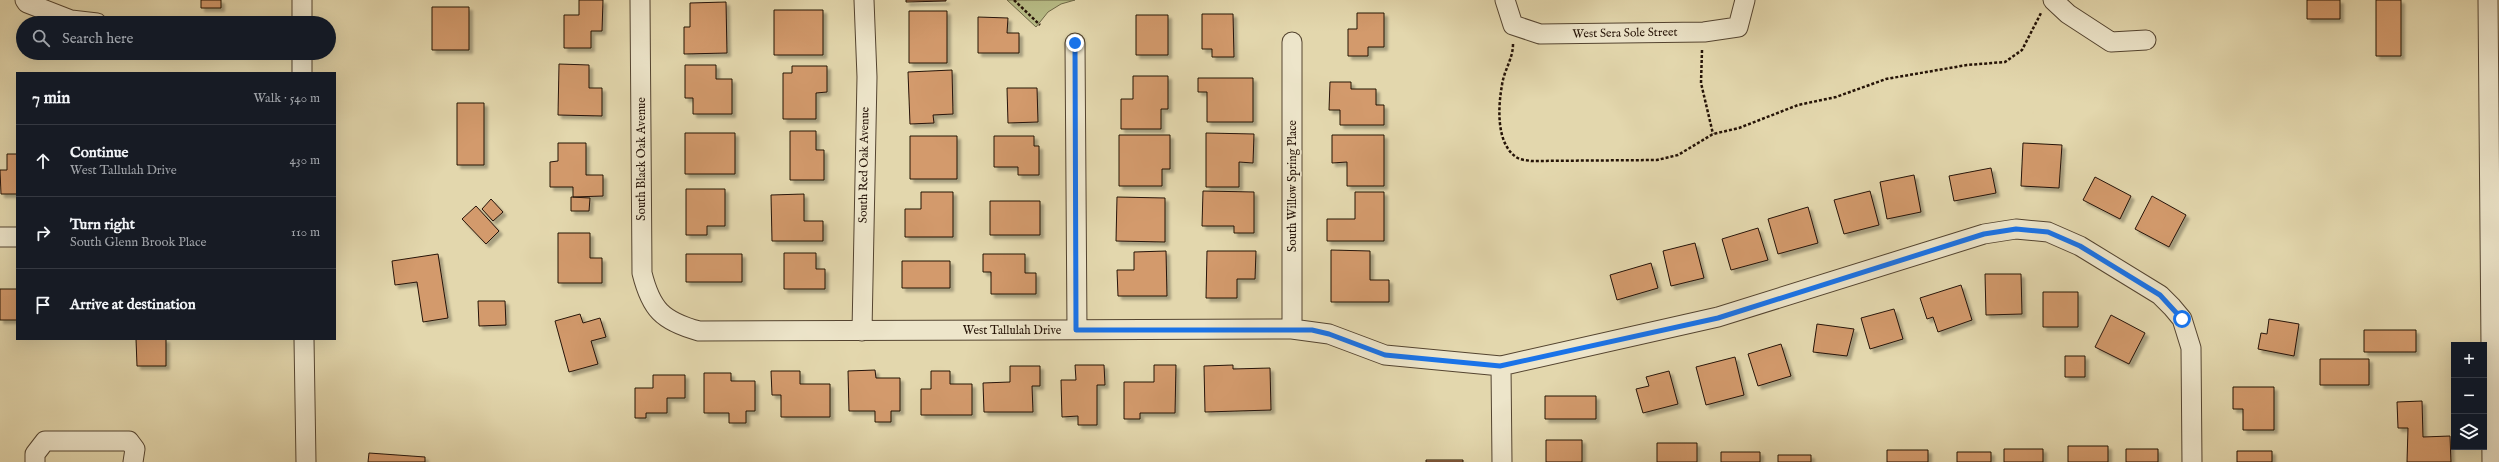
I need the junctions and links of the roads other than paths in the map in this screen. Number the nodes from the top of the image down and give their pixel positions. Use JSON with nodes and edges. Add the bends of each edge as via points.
{"nodes":[{"id":1,"x":25,"y":0,"type":"edge"},
{"id":2,"x":302,"y":0,"type":"edge"},
{"id":3,"x":640,"y":0,"type":"edge"},
{"id":4,"x":864,"y":0,"type":"edge"},
{"id":5,"x":1505,"y":0,"type":"edge"},
{"id":6,"x":1745,"y":0,"type":"edge"},
{"id":7,"x":2488,"y":0,"type":"edge"},
{"id":8,"x":2049,"y":3,"type":"edge"},
{"id":9,"x":61,"y":16,"type":"edge"},
{"id":10,"x":302,"y":16,"type":"edge"},
{"id":11,"x":2146,"y":40,"type":"dead end"},
{"id":12,"x":1292,"y":42,"type":"dead end"},
{"id":13,"x":1075,"y":43,"type":"dead end"},
{"id":14,"x":302,"y":60,"type":"edge"},
{"id":15,"x":302,"y":72,"type":"edge"},
{"id":16,"x":2494,"y":226,"type":"edge"},
{"id":17,"x":0,"y":237,"type":"edge"},
{"id":18,"x":16,"y":237,"type":"edge"},
{"id":19,"x":660,"y":314,"type":"joint"},
{"id":20,"x":1292,"y":329,"type":"junction"},
{"id":21,"x":1076,"y":330,"type":"junction"},
{"id":22,"x":862,"y":331,"type":"junction"},
{"id":23,"x":304,"y":340,"type":"edge"},
{"id":24,"x":1500,"y":366,"type":"junction"},
{"id":25,"x":35,"y":462,"type":"edge"},
{"id":26,"x":133,"y":462,"type":"edge"},
{"id":27,"x":306,"y":462,"type":"edge"},
{"id":28,"x":1502,"y":462,"type":"edge"},
{"id":29,"x":2192,"y":462,"type":"edge"},
{"id":30,"x":2492,"y":462,"type":"edge"}],
"edges":[{"from":1,"to":9,"type":"street"},
{"from":2,"to":10,"type":"street"},
{"from":3,"to":19,"type":"street","name":"South Black Oak Avenue","via":[[642,273],[648,295]]},
{"from":4,"to":22,"type":"street","name":"South Red Oak Avenue","via":[[867,77]]},
{"from":5,"to":6,"type":"street","name":"West Sera Sole Street","via":[[1513,25],[1540,34],[1704,32],[1738,27]]},
{"from":7,"to":16,"type":"street"},
{"from":8,"to":11,"type":"street","via":[[2111,42]]},
{"from":12,"to":20,"type":"street","name":"South Willow Spring Place"},
{"from":13,"to":21,"type":"street"},
{"from":14,"to":15,"type":"street"},
{"from":16,"to":30,"type":"street"},
{"from":17,"to":18,"type":"street"},
{"from":19,"to":22,"type":"street","name":"West Tallulah Drive","via":[[679,326],[699,331]]},
{"from":20,"to":21,"type":"street","name":"West Tallulah Drive"},
{"from":20,"to":24,"type":"street","name":"West Tallulah Drive","via":[[1329,334],[1385,355]]},
{"from":21,"to":22,"type":"street","name":"West Tallulah Drive"},
{"from":23,"to":27,"type":"street"},
{"from":24,"to":28,"type":"street"},
{"from":24,"to":29,"type":"street","name":"West Tallulah Drive","via":[[1718,318],[1984,234],[2016,229],[2048,232],[2080,246],[2160,295],[2182,319],[2191,348]]},
{"from":25,"to":26,"type":"street","via":[[35,454],[45,442],[129,441],[134,449]]}]}
